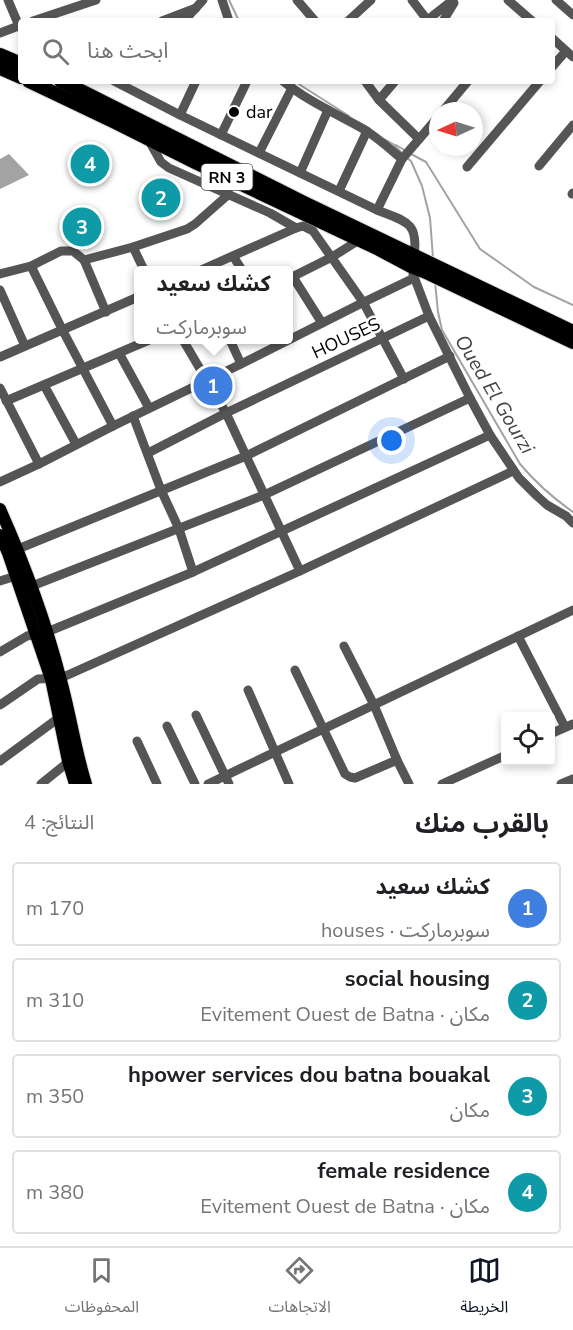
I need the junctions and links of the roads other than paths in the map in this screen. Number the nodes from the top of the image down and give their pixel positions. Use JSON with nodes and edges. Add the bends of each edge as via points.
{"nodes":[{"id":1,"x":8,"y":0,"type":"edge"},
{"id":2,"x":96,"y":0,"type":"edge"},
{"id":3,"x":203,"y":0,"type":"edge"},
{"id":4,"x":222,"y":0,"type":"edge"},
{"id":5,"x":297,"y":0,"type":"edge"},
{"id":6,"x":371,"y":0,"type":"edge"},
{"id":7,"x":412,"y":0,"type":"edge"},
{"id":8,"x":455,"y":0,"type":"edge"},
{"id":9,"x":508,"y":0,"type":"edge"},
{"id":10,"x":556,"y":0,"type":"edge"},
{"id":11,"x":196,"y":8,"type":"junction"},
{"id":12,"x":573,"y":15,"type":"edge"},
{"id":13,"x":46,"y":18,"type":"edge"},
{"id":14,"x":170,"y":18,"type":"edge"},
{"id":15,"x":187,"y":18,"type":"edge"},
{"id":16,"x":228,"y":18,"type":"edge"},
{"id":17,"x":312,"y":18,"type":"edge"},
{"id":18,"x":351,"y":18,"type":"edge"},
{"id":19,"x":426,"y":18,"type":"edge"},
{"id":20,"x":430,"y":18,"type":"edge"},
{"id":21,"x":445,"y":18,"type":"edge"},
{"id":22,"x":525,"y":18,"type":"edge"},
{"id":23,"x":18,"y":22,"type":"edge"},
{"id":24,"x":18,"y":27,"type":"edge"},
{"id":25,"x":0,"y":33,"type":"edge"},
{"id":26,"x":555,"y":41,"type":"edge"},
{"id":27,"x":570,"y":54,"type":"edge"},
{"id":28,"x":0,"y":55,"type":"edge"},
{"id":29,"x":18,"y":63,"type":"edge"},
{"id":30,"x":555,"y":65,"type":"edge"},
{"id":31,"x":0,"y":68,"type":"edge"},
{"id":32,"x":18,"y":76,"type":"edge"},
{"id":33,"x":35,"y":84,"type":"edge"},
{"id":34,"x":67,"y":84,"type":"edge"},
{"id":35,"x":129,"y":84,"type":"edge"},
{"id":36,"x":195,"y":84,"type":"edge"},
{"id":37,"x":246,"y":84,"type":"edge"},
{"id":38,"x":287,"y":84,"type":"edge"},
{"id":39,"x":367,"y":84,"type":"edge"},
{"id":40,"x":392,"y":84,"type":"edge"},
{"id":41,"x":466,"y":84,"type":"edge"},
{"id":42,"x":537,"y":84,"type":"edge"},
{"id":43,"x":292,"y":88,"type":"junction"},
{"id":44,"x":379,"y":100,"type":"junction"},
{"id":45,"x":450,"y":102,"type":"edge"},
{"id":46,"x":328,"y":110,"type":"junction"},
{"id":47,"x":180,"y":115,"type":"junction"},
{"id":48,"x":573,"y":125,"type":"edge"},
{"id":49,"x":429,"y":127,"type":"edge"},
{"id":50,"x":367,"y":131,"type":"junction"},
{"id":51,"x":221,"y":135,"type":"junction"},
{"id":52,"x":148,"y":139,"type":"junction"},
{"id":53,"x":416,"y":142,"type":"junction"},
{"id":54,"x":259,"y":153,"type":"junction"},
{"id":55,"x":404,"y":157,"type":"junction"},
{"id":56,"x":539,"y":166,"type":"dead end"},
{"id":57,"x":467,"y":167,"type":"dead end"},
{"id":58,"x":300,"y":172,"type":"junction"},
{"id":59,"x":339,"y":191,"type":"junction"},
{"id":60,"x":230,"y":194,"type":"junction"},
{"id":61,"x":377,"y":210,"type":"junction"},
{"id":62,"x":308,"y":221,"type":"junction"},
{"id":63,"x":296,"y":228,"type":"junction"},
{"id":64,"x":359,"y":240,"type":"junction"},
{"id":65,"x":133,"y":247,"type":"junction"},
{"id":66,"x":233,"y":256,"type":"junction"},
{"id":67,"x":332,"y":257,"type":"junction"},
{"id":68,"x":84,"y":260,"type":"junction"},
{"id":69,"x":31,"y":266,"type":"junction"},
{"id":70,"x":142,"y":266,"type":"edge"},
{"id":71,"x":210,"y":266,"type":"edge"},
{"id":72,"x":239,"y":266,"type":"edge"},
{"id":73,"x":418,"y":266,"type":"junction"},
{"id":74,"x":0,"y":274,"type":"edge"},
{"id":75,"x":293,"y":276,"type":"edge"},
{"id":76,"x":452,"y":279,"type":"junction"},
{"id":77,"x":293,"y":282,"type":"edge"},
{"id":78,"x":0,"y":290,"type":"edge"},
{"id":79,"x":134,"y":299,"type":"edge"},
{"id":80,"x":363,"y":302,"type":"junction"},
{"id":81,"x":106,"y":312,"type":"junction"},
{"id":82,"x":429,"y":316,"type":"junction"},
{"id":83,"x":322,"y":323,"type":"junction"},
{"id":84,"x":63,"y":331,"type":"junction"},
{"id":85,"x":573,"y":332,"type":"edge"},
{"id":86,"x":293,"y":336,"type":"edge"},
{"id":87,"x":383,"y":339,"type":"junction"},
{"id":88,"x":573,"y":342,"type":"edge"},
{"id":89,"x":138,"y":344,"type":"edge"},
{"id":90,"x":186,"y":344,"type":"edge"},
{"id":91,"x":232,"y":344,"type":"edge"},
{"id":92,"x":278,"y":344,"type":"edge"},
{"id":93,"x":26,"y":346,"type":"junction"},
{"id":94,"x":119,"y":353,"type":"junction"},
{"id":95,"x":450,"y":356,"type":"junction"},
{"id":96,"x":0,"y":357,"type":"edge"},
{"id":97,"x":241,"y":364,"type":"junction"},
{"id":98,"x":83,"y":368,"type":"junction"},
{"id":99,"x":404,"y":379,"type":"junction"},
{"id":100,"x":206,"y":380,"type":"junction"},
{"id":101,"x":44,"y":385,"type":"junction"},
{"id":102,"x":0,"y":388,"type":"edge"},
{"id":103,"x":470,"y":398,"type":"junction"},
{"id":104,"x":6,"y":401,"type":"junction"},
{"id":105,"x":149,"y":408,"type":"junction"},
{"id":106,"x":226,"y":413,"type":"junction"},
{"id":107,"x":133,"y":416,"type":"junction"},
{"id":108,"x":113,"y":426,"type":"junction"},
{"id":109,"x":490,"y":435,"type":"junction"},
{"id":110,"x":76,"y":444,"type":"junction"},
{"id":111,"x":148,"y":453,"type":"junction"},
{"id":112,"x":246,"y":456,"type":"junction"},
{"id":113,"x":39,"y":464,"type":"junction"},
{"id":114,"x":513,"y":471,"type":"junction"},
{"id":115,"x":0,"y":482,"type":"edge"},
{"id":116,"x":161,"y":490,"type":"junction"},
{"id":117,"x":264,"y":495,"type":"junction"},
{"id":118,"x":0,"y":508,"type":"edge"},
{"id":119,"x":573,"y":523,"type":"edge"},
{"id":120,"x":179,"y":529,"type":"junction"},
{"id":121,"x":280,"y":531,"type":"junction"},
{"id":122,"x":0,"y":535,"type":"edge"},
{"id":123,"x":13,"y":551,"type":"junction"},
{"id":124,"x":300,"y":571,"type":"junction"},
{"id":125,"x":193,"y":572,"type":"junction"},
{"id":126,"x":16,"y":576,"type":"junction"},
{"id":127,"x":0,"y":581,"type":"edge"},
{"id":128,"x":32,"y":586,"type":"junction"},
{"id":129,"x":573,"y":609,"type":"edge"},
{"id":130,"x":41,"y":633,"type":"junction"},
{"id":131,"x":518,"y":636,"type":"junction"},
{"id":132,"x":344,"y":646,"type":"dead end"},
{"id":133,"x":0,"y":652,"type":"edge"},
{"id":134,"x":295,"y":670,"type":"dead end"},
{"id":135,"x":56,"y":679,"type":"junction"},
{"id":136,"x":248,"y":690,"type":"dead end"},
{"id":137,"x":0,"y":705,"type":"edge"},
{"id":138,"x":374,"y":705,"type":"junction"},
{"id":139,"x":196,"y":715,"type":"dead end"},
{"id":140,"x":60,"y":717,"type":"junction"},
{"id":141,"x":167,"y":726,"type":"dead end"},
{"id":142,"x":569,"y":726,"type":"edge"},
{"id":143,"x":323,"y":729,"type":"junction"},
{"id":144,"x":555,"y":732,"type":"edge"},
{"id":145,"x":137,"y":741,"type":"dead end"},
{"id":146,"x":275,"y":752,"type":"junction"},
{"id":147,"x":501,"y":757,"type":"edge"},
{"id":148,"x":73,"y":759,"type":"junction"},
{"id":149,"x":397,"y":760,"type":"junction"},
{"id":150,"x":0,"y":761,"type":"edge"},
{"id":151,"x":573,"y":779,"type":"edge"},
{"id":152,"x":227,"y":780,"type":"edge"},
{"id":153,"x":41,"y":784,"type":"edge"},
{"id":154,"x":75,"y":784,"type":"edge"},
{"id":155,"x":86,"y":784,"type":"edge"},
{"id":156,"x":158,"y":784,"type":"edge"},
{"id":157,"x":195,"y":784,"type":"edge"},
{"id":158,"x":208,"y":784,"type":"edge"},
{"id":159,"x":289,"y":784,"type":"edge"},
{"id":160,"x":409,"y":784,"type":"edge"},
{"id":161,"x":442,"y":784,"type":"edge"},
{"id":162,"x":561,"y":784,"type":"edge"}],
"edges":[{"from":1,"to":23,"type":"street"},
{"from":2,"to":13,"type":"street"},
{"from":3,"to":11,"type":"street"},
{"from":4,"to":16,"type":"street"},
{"from":5,"to":17,"type":"street"},
{"from":6,"to":18,"type":"street"},
{"from":7,"to":19,"type":"street"},
{"from":8,"to":20,"type":"street"},
{"from":8,"to":21,"type":"street"},
{"from":9,"to":22,"type":"street"},
{"from":10,"to":12,"type":"street"},
{"from":11,"to":14,"type":"street"},
{"from":11,"to":15,"type":"street"},
{"from":24,"to":25,"type":"street"},
{"from":26,"to":27,"type":"street"},
{"from":27,"to":30,"type":"street"},
{"from":28,"to":29,"type":"highway"},
{"from":31,"to":32,"type":"highway"},
{"from":33,"to":52,"type":"highway","number":"RN 3"},
{"from":34,"to":73,"type":"highway","number":"RN 3","via":[[294,197]]},
{"from":35,"to":47,"type":"street"},
{"from":36,"to":47,"type":"street"},
{"from":37,"to":51,"type":"street"},
{"from":38,"to":43,"type":"street"},
{"from":39,"to":44,"type":"street"},
{"from":40,"to":44,"type":"street"},
{"from":41,"to":45,"type":"street"},
{"from":42,"to":57,"type":"street"},
{"from":43,"to":46,"type":"street"},
{"from":43,"to":54,"type":"street"},
{"from":44,"to":53,"type":"street"},
{"from":46,"to":50,"type":"street"},
{"from":46,"to":58,"type":"street"},
{"from":47,"to":51,"type":"street"},
{"from":48,"to":56,"type":"street"},
{"from":49,"to":53,"type":"street"},
{"from":50,"to":55,"type":"street"},
{"from":50,"to":59,"type":"street"},
{"from":51,"to":54,"type":"street"},
{"from":52,"to":60,"type":"street","via":[[165,166]]},
{"from":52,"to":62,"type":"highway","number":"RN 3"},
{"from":53,"to":55,"type":"street"},
{"from":54,"to":58,"type":"street"},
{"from":55,"to":61,"type":"street"},
{"from":58,"to":59,"type":"street"},
{"from":59,"to":61,"type":"street"},
{"from":60,"to":63,"type":"street"},
{"from":60,"to":65,"type":"street","via":[[187,229]]},
{"from":61,"to":73,"type":"street","via":[[412,227]]},
{"from":62,"to":63,"type":"street"},
{"from":62,"to":64,"type":"highway","number":"RN 3"},
{"from":62,"to":67,"type":"street"},
{"from":63,"to":66,"type":"street"},
{"from":64,"to":67,"type":"street"},
{"from":64,"to":73,"type":"highway","number":"RN 3"},
{"from":65,"to":68,"type":"street"},
{"from":65,"to":70,"type":"street"},
{"from":66,"to":71,"type":"street"},
{"from":66,"to":72,"type":"street"},
{"from":67,"to":75,"type":"street"},
{"from":67,"to":80,"type":"street"},
{"from":68,"to":69,"type":"street","via":[[73,251],[61,251]]},
{"from":68,"to":81,"type":"street"},
{"from":69,"to":74,"type":"street"},
{"from":69,"to":84,"type":"street"},
{"from":73,"to":76,"type":"highway","number":"RN 3"},
{"from":73,"to":80,"type":"street"},
{"from":73,"to":82,"type":"street"},
{"from":76,"to":85,"type":"highway","number":"RN 3"},
{"from":76,"to":88,"type":"highway","number":"RN 3"},
{"from":77,"to":83,"type":"street"},
{"from":78,"to":93,"type":"street"},
{"from":79,"to":81,"type":"street"},
{"from":80,"to":83,"type":"street"},
{"from":80,"to":87,"type":"street"},
{"from":81,"to":84,"type":"street"},
{"from":82,"to":87,"type":"street","name":"HOUSES"},
{"from":82,"to":95,"type":"street"},
{"from":83,"to":86,"type":"street"},
{"from":84,"to":93,"type":"street"},
{"from":84,"to":98,"type":"street"},
{"from":87,"to":99,"type":"street"},
{"from":87,"to":106,"type":"street","name":"HOUSES"},
{"from":89,"to":94,"type":"street"},
{"from":90,"to":100,"type":"street"},
{"from":91,"to":97,"type":"street"},
{"from":92,"to":97,"type":"street"},
{"from":93,"to":96,"type":"street"},
{"from":94,"to":98,"type":"street"},
{"from":94,"to":105,"type":"street"},
{"from":95,"to":99,"type":"street"},
{"from":95,"to":103,"type":"street"},
{"from":97,"to":100,"type":"street"},
{"from":98,"to":101,"type":"street"},
{"from":98,"to":108,"type":"street"},
{"from":99,"to":112,"type":"street"},
{"from":100,"to":105,"type":"street"},
{"from":100,"to":106,"type":"street"},
{"from":101,"to":104,"type":"street"},
{"from":101,"to":110,"type":"street"},
{"from":102,"to":104,"type":"street"},
{"from":103,"to":109,"type":"street"},
{"from":103,"to":117,"type":"street"},
{"from":104,"to":113,"type":"street"},
{"from":105,"to":107,"type":"street"},
{"from":106,"to":111,"type":"street","name":"HOUSES"},
{"from":106,"to":112,"type":"street"},
{"from":107,"to":108,"type":"street"},
{"from":107,"to":111,"type":"street"},
{"from":108,"to":110,"type":"street"},
{"from":109,"to":114,"type":"street"},
{"from":109,"to":121,"type":"street"},
{"from":110,"to":113,"type":"street"},
{"from":111,"to":116,"type":"street"},
{"from":112,"to":116,"type":"street"},
{"from":112,"to":117,"type":"street"},
{"from":113,"to":115,"type":"street"},
{"from":114,"to":119,"type":"street","via":[[547,505]]},
{"from":114,"to":124,"type":"street"},
{"from":116,"to":120,"type":"street"},
{"from":116,"to":123,"type":"street"},
{"from":117,"to":120,"type":"street"},
{"from":117,"to":121,"type":"street"},
{"from":118,"to":123,"type":"main road"},
{"from":120,"to":125,"type":"street"},
{"from":120,"to":128,"type":"street"},
{"from":121,"to":124,"type":"street"},
{"from":121,"to":125,"type":"street"},
{"from":122,"to":123,"type":"main road"},
{"from":123,"to":126,"type":"main road"},
{"from":123,"to":128,"type":"main road"},
{"from":124,"to":135,"type":"street"},
{"from":125,"to":130,"type":"street"},
{"from":126,"to":127,"type":"street"},
{"from":126,"to":130,"type":"main road"},
{"from":128,"to":130,"type":"main road"},
{"from":129,"to":131,"type":"street"},
{"from":130,"to":133,"type":"street","via":[[18,640]]},
{"from":130,"to":135,"type":"main road"},
{"from":131,"to":138,"type":"street"},
{"from":131,"to":142,"type":"street"},
{"from":132,"to":138,"type":"street"},
{"from":134,"to":143,"type":"street"},
{"from":135,"to":137,"type":"street","via":[[38,679]]},
{"from":135,"to":140,"type":"main road"},
{"from":135,"to":148,"type":"main road"},
{"from":136,"to":146,"type":"street"},
{"from":138,"to":143,"type":"street"},
{"from":138,"to":149,"type":"street"},
{"from":139,"to":152,"type":"street"},
{"from":140,"to":148,"type":"main road"},
{"from":140,"to":150,"type":"street"},
{"from":141,"to":157,"type":"street"},
{"from":142,"to":144,"type":"street"},
{"from":143,"to":146,"type":"street"},
{"from":143,"to":149,"type":"street","via":[[350,777]]},
{"from":145,"to":156,"type":"street"},
{"from":146,"to":152,"type":"street"},
{"from":146,"to":159,"type":"street"},
{"from":147,"to":161,"type":"street"},
{"from":148,"to":153,"type":"street"},
{"from":148,"to":154,"type":"main road"},
{"from":148,"to":155,"type":"main road"},
{"from":149,"to":160,"type":"street"},
{"from":151,"to":162,"type":"street"},
{"from":152,"to":158,"type":"street"}]}
